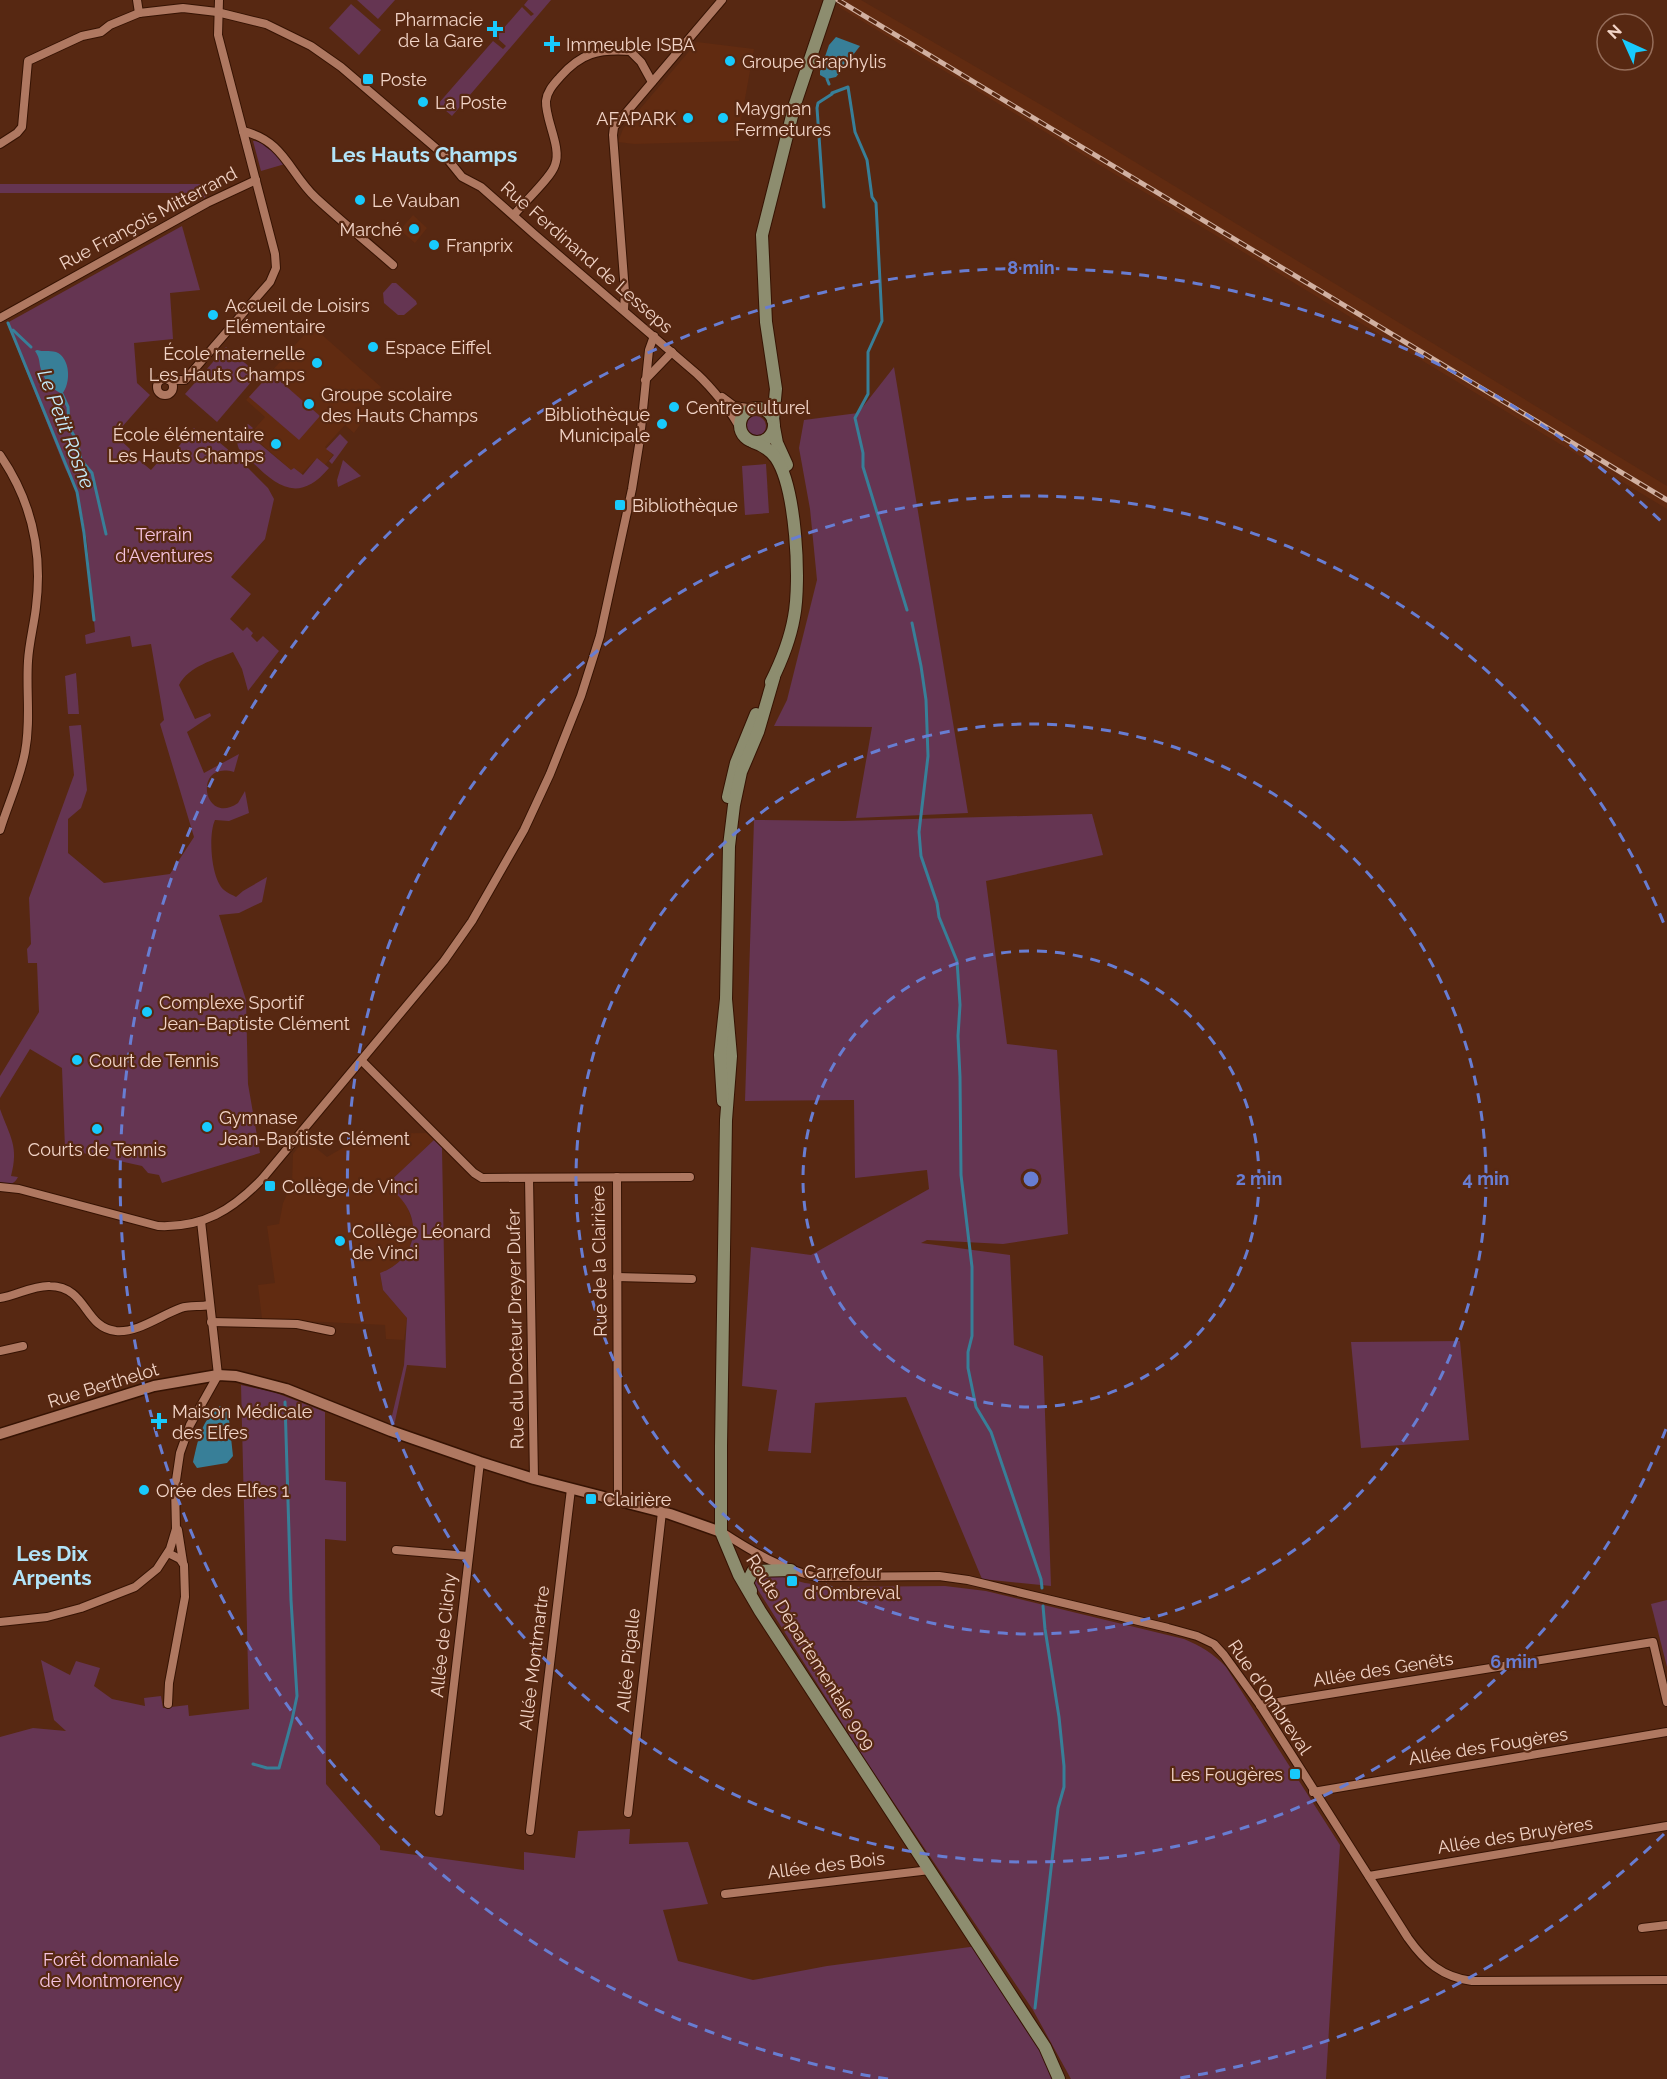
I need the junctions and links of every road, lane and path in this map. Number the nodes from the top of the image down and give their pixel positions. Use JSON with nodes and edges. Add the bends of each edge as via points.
{"nodes":[{"id":1,"x":137,"y":0,"type":"edge"},
{"id":2,"x":219,"y":0,"type":"edge"},
{"id":3,"x":722,"y":0,"type":"edge"},
{"id":4,"x":829,"y":1,"type":"edge"},
{"id":5,"x":217,"y":12,"type":"junction"},
{"id":6,"x":139,"y":13,"type":"junction"},
{"id":7,"x":652,"y":82,"type":"junction"},
{"id":8,"x":243,"y":131,"type":"junction"},
{"id":9,"x":0,"y":144,"type":"edge"},
{"id":10,"x":256,"y":180,"type":"junction"},
{"id":11,"x":514,"y":214,"type":"junction"},
{"id":12,"x":393,"y":265,"type":"dead end"},
{"id":13,"x":624,"y":272,"type":"junction"},
{"id":14,"x":612,"y":300,"type":"junction"},
{"id":15,"x":624,"y":310,"type":"junction"},
{"id":16,"x":0,"y":318,"type":"edge"},
{"id":17,"x":654,"y":336,"type":"junction"},
{"id":18,"x":672,"y":352,"type":"junction"},
{"id":19,"x":772,"y":361,"type":"junction"},
{"id":20,"x":170,"y":380,"type":"dead end"},
{"id":21,"x":645,"y":380,"type":"junction"},
{"id":22,"x":710,"y":387,"type":"junction"},
{"id":23,"x":754,"y":409,"type":"junction"},
{"id":24,"x":773,"y":423,"type":"junction"},
{"id":25,"x":741,"y":431,"type":"junction"},
{"id":26,"x":753,"y":442,"type":"junction"},
{"id":27,"x":0,"y":455,"type":"edge"},
{"id":28,"x":790,"y":508,"type":"junction"},
{"id":29,"x":0,"y":830,"type":"edge"},
{"id":30,"x":362,"y":1060,"type":"junction"},
{"id":31,"x":618,"y":1177,"type":"junction"},
{"id":32,"x":690,"y":1177,"type":"dead end"},
{"id":33,"x":529,"y":1178,"type":"junction"},
{"id":34,"x":0,"y":1187,"type":"edge"},
{"id":35,"x":201,"y":1221,"type":"junction"},
{"id":36,"x":617,"y":1277,"type":"junction"},
{"id":37,"x":692,"y":1279,"type":"dead end"},
{"id":38,"x":0,"y":1298,"type":"edge"},
{"id":39,"x":209,"y":1305,"type":"junction"},
{"id":40,"x":211,"y":1322,"type":"junction"},
{"id":41,"x":331,"y":1331,"type":"dead end"},
{"id":42,"x":23,"y":1346,"type":"dead end"},
{"id":43,"x":0,"y":1352,"type":"edge"},
{"id":44,"x":218,"y":1375,"type":"junction"},
{"id":45,"x":0,"y":1434,"type":"edge"},
{"id":46,"x":480,"y":1462,"type":"junction"},
{"id":47,"x":534,"y":1479,"type":"junction"},
{"id":48,"x":571,"y":1489,"type":"junction"},
{"id":49,"x":618,"y":1501,"type":"junction"},
{"id":50,"x":662,"y":1512,"type":"junction"},
{"id":51,"x":176,"y":1524,"type":"junction"},
{"id":52,"x":722,"y":1532,"type":"junction"},
{"id":53,"x":396,"y":1550,"type":"dead end"},
{"id":54,"x":168,"y":1553,"type":"junction"},
{"id":55,"x":468,"y":1556,"type":"junction"},
{"id":56,"x":184,"y":1565,"type":"junction"},
{"id":57,"x":791,"y":1570,"type":"junction"},
{"id":58,"x":760,"y":1611,"type":"junction"},
{"id":59,"x":0,"y":1622,"type":"edge"},
{"id":60,"x":1667,"y":1702,"type":"edge"},
{"id":61,"x":168,"y":1704,"type":"dead end"},
{"id":62,"x":1260,"y":1706,"type":"junction"},
{"id":63,"x":1667,"y":1732,"type":"edge"},
{"id":64,"x":1313,"y":1792,"type":"junction"},
{"id":65,"x":439,"y":1812,"type":"dead end"},
{"id":66,"x":628,"y":1813,"type":"dead end"},
{"id":67,"x":1667,"y":1826,"type":"edge"},
{"id":68,"x":530,"y":1832,"type":"dead end"},
{"id":69,"x":930,"y":1869,"type":"junction"},
{"id":70,"x":1369,"y":1876,"type":"junction"},
{"id":71,"x":726,"y":1894,"type":"dead end"},
{"id":72,"x":1667,"y":1925,"type":"edge"},
{"id":73,"x":1642,"y":1928,"type":"dead end"},
{"id":74,"x":1667,"y":1980,"type":"edge"},
{"id":75,"x":1059,"y":2079,"type":"edge"}],
"edges":[{"from":1,"to":6,"type":"street"},
{"from":2,"to":5,"type":"street","name":"Rue François Mitterrand"},
{"from":3,"to":7,"type":"street"},
{"from":4,"to":19,"type":"main road","via":[[795,104],[764,223],[764,305]]},
{"from":5,"to":6,"type":"street","name":"Rue Ferdinand de Lesseps","via":[[183,8]]},
{"from":5,"to":8,"type":"street","name":"Rue François Mitterrand","via":[[218,35]]},
{"from":5,"to":11,"type":"street","name":"Rue Ferdinand de Lesseps","via":[[266,24],[318,50],[450,161],[462,177],[482,187]]},
{"from":6,"to":9,"type":"street","name":"Rue Ferdinand de Lesseps","via":[[28,61],[22,127]]},
{"from":7,"to":11,"type":"street","via":[[633,52],[612,50],[582,57],[571,65],[554,84],[546,101],[555,167]]},
{"from":7,"to":13,"type":"street","via":[[614,127]]},
{"from":8,"to":10,"type":"street","name":"Rue François Mitterrand"},
{"from":8,"to":12,"type":"street","via":[[269,142],[315,197]]},
{"from":10,"to":16,"type":"street","name":"Rue François Mitterrand","via":[[207,203]]},
{"from":10,"to":20,"type":"street","via":[[275,254],[274,276],[185,380]]},
{"from":11,"to":14,"type":"street","name":"Rue Ferdinand de Lesseps"},
{"from":13,"to":14,"type":"street"},
{"from":13,"to":15,"type":"street"},
{"from":14,"to":15,"type":"street","name":"Rue Ferdinand de Lesseps"},
{"from":15,"to":17,"type":"street","name":"Rue Ferdinand de Lesseps"},
{"from":17,"to":18,"type":"street","name":"Rue Ferdinand de Lesseps"},
{"from":17,"to":21,"type":"street"},
{"from":18,"to":21,"type":"street"},
{"from":18,"to":22,"type":"street","name":"Rue Ferdinand de Lesseps"},
{"from":19,"to":23,"type":"main road","via":[[770,392],[763,404]]},
{"from":19,"to":24,"type":"main road","via":[[777,397]]},
{"from":21,"to":30,"type":"street","via":[[632,489],[610,597],[588,676],[550,774],[524,830],[462,937]]},
{"from":22,"to":23,"type":"street","via":[[729,404]]},
{"from":22,"to":25,"type":"street","name":"Rue Ferdinand de Lesseps"},
{"from":23,"to":24,"type":"main road","via":[[766,411]]},
{"from":23,"to":25,"type":"main road","via":[[742,416]]},
{"from":24,"to":26,"type":"main road","via":[[766,439]]},
{"from":24,"to":28,"type":"main road","via":[[789,473]]},
{"from":25,"to":26,"type":"main road"},
{"from":26,"to":28,"type":"main road","via":[[767,448],[776,458]]},
{"from":27,"to":29,"type":"street","via":[[28,509],[39,567],[28,662],[26,751]]},
{"from":28,"to":52,"type":"main road","name":"Route Départementale 909","via":[[798,569],[791,633],[741,772],[729,846],[726,999],[731,1064],[726,1120]]},
{"from":30,"to":33,"type":"street","name":"Rue de la Clairière","via":[[474,1173],[488,1179]]},
{"from":30,"to":35,"type":"street","via":[[247,1195],[231,1208]]},
{"from":31,"to":32,"type":"street"},
{"from":31,"to":33,"type":"street","name":"Rue de la Clairière"},
{"from":31,"to":36,"type":"street","name":"Rue de la Clairière"},
{"from":33,"to":47,"type":"street","name":"Rue du Docteur Dreyer Dufer"},
{"from":34,"to":35,"type":"street","via":[[158,1226]]},
{"from":35,"to":39,"type":"street"},
{"from":36,"to":37,"type":"street"},
{"from":36,"to":49,"type":"street","name":"Rue de la Clairière"},
{"from":38,"to":39,"type":"street","via":[[46,1285],[58,1286],[72,1292],[101,1326],[114,1331],[133,1329],[180,1309]]},
{"from":39,"to":40,"type":"street"},
{"from":40,"to":41,"type":"street","via":[[297,1324]]},
{"from":40,"to":44,"type":"street"},
{"from":42,"to":43,"type":"street"},
{"from":44,"to":45,"type":"street","name":"Rue Berthelot","via":[[154,1386]]},
{"from":44,"to":46,"type":"street","name":"Rue Berthelot","via":[[286,1389]]},
{"from":44,"to":51,"type":"street","via":[[190,1425],[180,1453],[175,1488]]},
{"from":46,"to":47,"type":"street","name":"Rue Berthelot"},
{"from":46,"to":55,"type":"street","name":"Allée de Clichy"},
{"from":47,"to":48,"type":"street","name":"Rue Berthelot"},
{"from":48,"to":49,"type":"street","name":"Rue Berthelot"},
{"from":48,"to":68,"type":"street","name":"Allée Montmartre"},
{"from":49,"to":50,"type":"street","name":"Rue Berthelot"},
{"from":50,"to":52,"type":"street","name":"Rue Berthelot"},
{"from":50,"to":66,"type":"street","name":"Allée Pigalle"},
{"from":51,"to":54,"type":"street"},
{"from":51,"to":56,"type":"street"},
{"from":52,"to":57,"type":"street","name":"Rue d'Ombreval"},
{"from":52,"to":58,"type":"main road","name":"Route Départementale 909","via":[[739,1575]]},
{"from":53,"to":55,"type":"street"},
{"from":54,"to":56,"type":"street"},
{"from":54,"to":59,"type":"street","via":[[157,1569],[135,1587],[47,1617]]},
{"from":55,"to":65,"type":"street","name":"Allée de Clichy"},
{"from":56,"to":61,"type":"street","via":[[185,1597]]},
{"from":57,"to":58,"type":"main road","via":[[758,1569],[749,1575],[747,1583]]},
{"from":57,"to":62,"type":"street","name":"Rue d'Ombreval","via":[[817,1577],[939,1576],[968,1580],[1197,1636],[1214,1644]]},
{"from":58,"to":69,"type":"main road","name":"Route Départementale 909"},
{"from":60,"to":62,"type":"street","name":"Allée des Genêts","via":[[1653,1642]]},
{"from":62,"to":64,"type":"street","name":"Rue d'Ombreval"},
{"from":63,"to":64,"type":"street","name":"Allée des Fougères"},
{"from":64,"to":70,"type":"street","name":"Rue d'Ombreval"},
{"from":67,"to":70,"type":"street","name":"Allée des Bruyères"},
{"from":69,"to":71,"type":"street","name":"Allée des Bois"},
{"from":69,"to":75,"type":"main road","name":"Route Départementale 909","via":[[1045,2047]]},
{"from":70,"to":74,"type":"street","name":"Rue d'Ombreval","via":[[1421,1956],[1449,1976],[1472,1981]]},
{"from":72,"to":73,"type":"street"}]}
